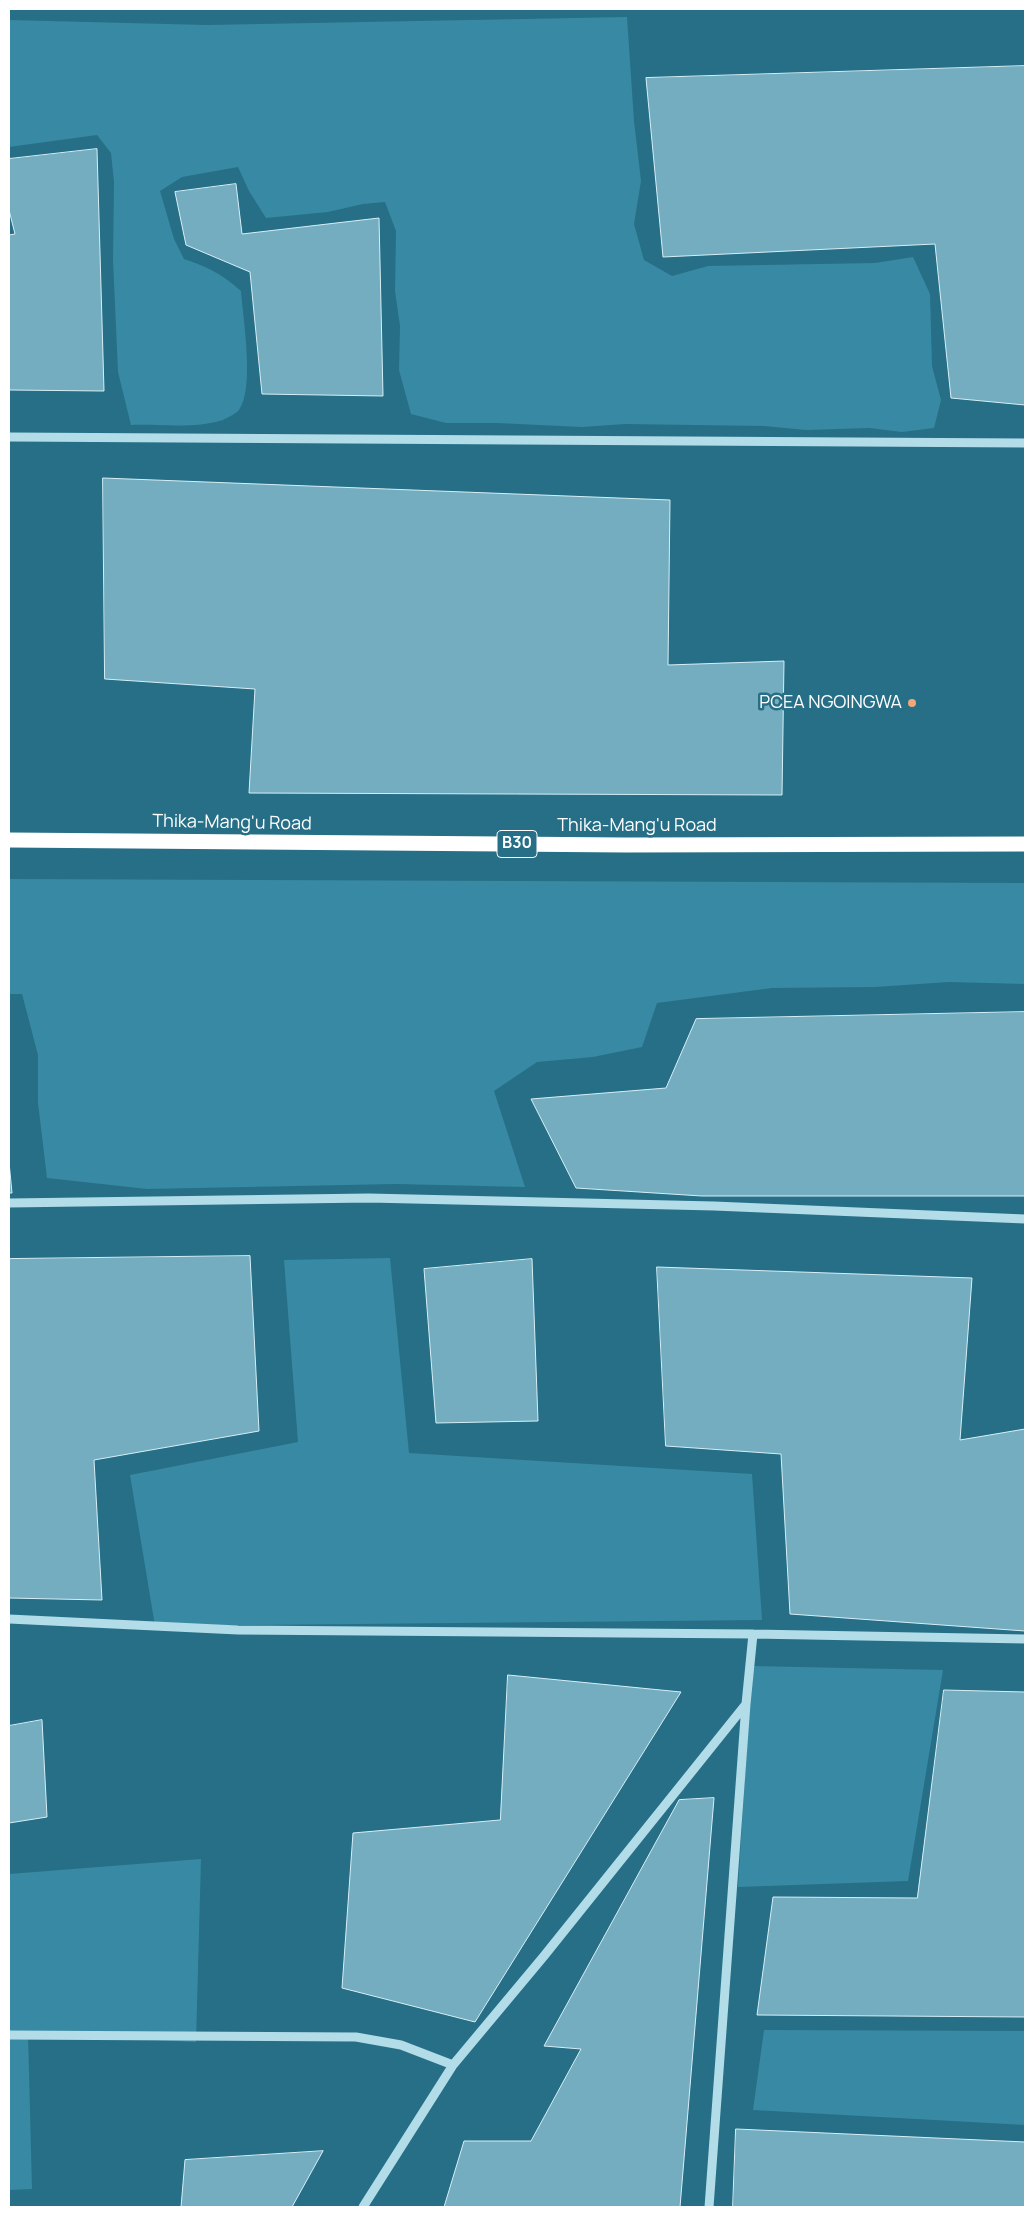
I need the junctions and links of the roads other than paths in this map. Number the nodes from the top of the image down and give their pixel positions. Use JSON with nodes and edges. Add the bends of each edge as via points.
{"nodes":[{"id":1,"x":9,"y":437,"type":"edge"},
{"id":2,"x":1025,"y":443,"type":"edge"},
{"id":3,"x":9,"y":840,"type":"edge"},
{"id":4,"x":1025,"y":844,"type":"edge"},
{"id":5,"x":9,"y":1203,"type":"edge"},
{"id":6,"x":1025,"y":1220,"type":"edge"},
{"id":7,"x":9,"y":1619,"type":"edge"},
{"id":8,"x":753,"y":1634,"type":"junction"},
{"id":9,"x":1025,"y":1639,"type":"edge"},
{"id":10,"x":746,"y":1704,"type":"junction"},
{"id":11,"x":9,"y":2035,"type":"edge"},
{"id":12,"x":453,"y":2065,"type":"junction"},
{"id":13,"x":363,"y":2207,"type":"edge"},
{"id":14,"x":709,"y":2207,"type":"edge"}],
"edges":[{"from":1,"to":2,"type":"street"},
{"from":3,"to":4,"type":"highway","name":"Thika-Mang'u Road","number":"B30"},
{"from":5,"to":6,"type":"street","via":[[369,1198],[714,1206]]},
{"from":7,"to":8,"type":"street","via":[[238,1630]]},
{"from":8,"to":9,"type":"street"},
{"from":8,"to":10,"type":"street"},
{"from":10,"to":12,"type":"street"},
{"from":10,"to":14,"type":"street"},
{"from":11,"to":12,"type":"street","via":[[356,2037],[401,2045]]},
{"from":12,"to":13,"type":"street"}]}
